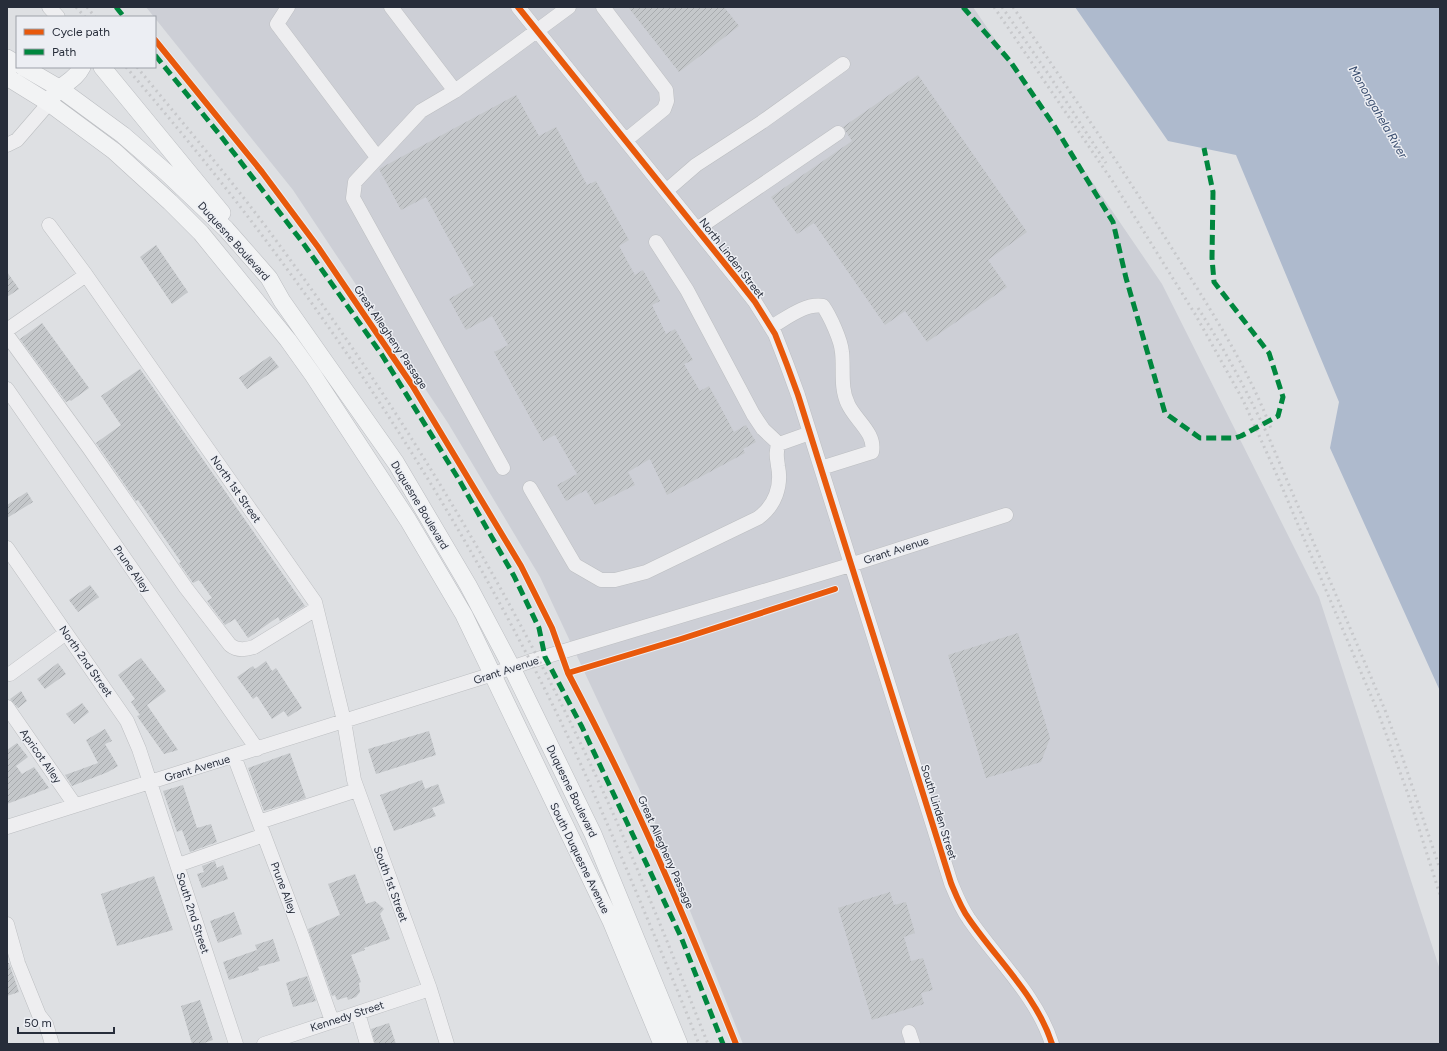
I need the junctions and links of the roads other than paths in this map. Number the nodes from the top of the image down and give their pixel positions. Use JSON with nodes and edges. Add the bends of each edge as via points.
{"nodes":[{"id":1,"x":49,"y":7,"type":"edge"},
{"id":2,"x":288,"y":7,"type":"edge"},
{"id":3,"x":391,"y":7,"type":"edge"},
{"id":4,"x":518,"y":7,"type":"edge"},
{"id":5,"x":569,"y":7,"type":"edge"},
{"id":6,"x":603,"y":7,"type":"edge"},
{"id":7,"x":57,"y":16,"type":"edge"},
{"id":8,"x":537,"y":30,"type":"junction"},
{"id":9,"x":7,"y":58,"type":"edge"},
{"id":10,"x":16,"y":63,"type":"edge"},
{"id":11,"x":843,"y":64,"type":"dead end"},
{"id":12,"x":25,"y":68,"type":"edge"},
{"id":13,"x":81,"y":68,"type":"edge"},
{"id":14,"x":103,"y":68,"type":"edge"},
{"id":15,"x":7,"y":77,"type":"edge"},
{"id":16,"x":58,"y":88,"type":"junction"},
{"id":17,"x":455,"y":90,"type":"junction"},
{"id":18,"x":49,"y":103,"type":"junction"},
{"id":19,"x":838,"y":133,"type":"dead end"},
{"id":20,"x":626,"y":140,"type":"junction"},
{"id":21,"x":7,"y":145,"type":"edge"},
{"id":22,"x":377,"y":157,"type":"junction"},
{"id":23,"x":666,"y":191,"type":"junction"},
{"id":24,"x":49,"y":224,"type":"dead end"},
{"id":25,"x":697,"y":229,"type":"junction"},
{"id":26,"x":656,"y":242,"type":"dead end"},
{"id":27,"x":86,"y":275,"type":"junction"},
{"id":28,"x":269,"y":278,"type":"junction"},
{"id":29,"x":262,"y":308,"type":"junction"},
{"id":30,"x":771,"y":327,"type":"junction"},
{"id":31,"x":7,"y":330,"type":"edge"},
{"id":32,"x":7,"y":334,"type":"edge"},
{"id":33,"x":7,"y":389,"type":"edge"},
{"id":34,"x":810,"y":433,"type":"junction"},
{"id":35,"x":779,"y":444,"type":"junction"},
{"id":36,"x":503,"y":468,"type":"dead end"},
{"id":37,"x":820,"y":468,"type":"junction"},
{"id":38,"x":530,"y":488,"type":"dead end"},
{"id":39,"x":1006,"y":515,"type":"dead end"},
{"id":40,"x":7,"y":548,"type":"edge"},
{"id":41,"x":850,"y":565,"type":"junction"},
{"id":42,"x":316,"y":609,"type":"junction"},
{"id":43,"x":66,"y":632,"type":"junction"},
{"id":44,"x":512,"y":668,"type":"junction"},
{"id":45,"x":10,"y":674,"type":"dead end"},
{"id":46,"x":493,"y":674,"type":"junction"},
{"id":47,"x":7,"y":707,"type":"edge"},
{"id":48,"x":344,"y":721,"type":"junction"},
{"id":49,"x":257,"y":749,"type":"junction"},
{"id":50,"x":234,"y":756,"type":"junction"},
{"id":51,"x":150,"y":782,"type":"junction"},
{"id":52,"x":357,"y":790,"type":"junction"},
{"id":53,"x":75,"y":805,"type":"junction"},
{"id":54,"x":7,"y":827,"type":"edge"},
{"id":55,"x":262,"y":828,"type":"junction"},
{"id":56,"x":178,"y":865,"type":"junction"},
{"id":57,"x":7,"y":924,"type":"edge"},
{"id":58,"x":430,"y":989,"type":"junction"},
{"id":59,"x":358,"y":1013,"type":"junction"},
{"id":60,"x":332,"y":1021,"type":"junction"},
{"id":61,"x":52,"y":1044,"type":"edge"},
{"id":62,"x":236,"y":1044,"type":"edge"},
{"id":63,"x":264,"y":1044,"type":"edge"},
{"id":64,"x":367,"y":1044,"type":"edge"},
{"id":65,"x":447,"y":1044,"type":"edge"},
{"id":66,"x":662,"y":1044,"type":"edge"},
{"id":67,"x":679,"y":1044,"type":"edge"},
{"id":68,"x":1052,"y":1044,"type":"edge"}],
"edges":[{"from":1,"to":7,"type":"street"},
{"from":2,"to":22,"type":"street","via":[[277,24]]},
{"from":3,"to":17,"type":"street"},
{"from":4,"to":8,"type":"street","name":"North Linden Street"},
{"from":5,"to":8,"type":"street"},
{"from":6,"to":20,"type":"street","via":[[666,90],[667,101],[664,109]]},
{"from":8,"to":17,"type":"street"},
{"from":8,"to":20,"type":"street","name":"North Linden Street"},
{"from":9,"to":10,"type":"main road"},
{"from":11,"to":23,"type":"street","via":[[696,165]]},
{"from":12,"to":16,"type":"main road","name":"Duquesne Boulevard"},
{"from":13,"to":16,"type":"main road","via":[[74,78]]},
{"from":14,"to":28,"type":"main road","via":[[218,206]]},
{"from":15,"to":18,"type":"main road","name":"Duquesne Boulevard"},
{"from":16,"to":18,"type":"main road"},
{"from":16,"to":28,"type":"main road","name":"Duquesne Boulevard","via":[[123,135],[173,178],[226,229]]},
{"from":17,"to":22,"type":"street","via":[[421,111]]},
{"from":18,"to":21,"type":"street","via":[[17,140]]},
{"from":18,"to":29,"type":"main road","name":"Duquesne Boulevard","via":[[114,151],[170,202],[201,233]]},
{"from":19,"to":25,"type":"street"},
{"from":20,"to":23,"type":"street","name":"North Linden Street"},
{"from":22,"to":36,"type":"street","via":[[355,182],[353,198]]},
{"from":23,"to":25,"type":"street","name":"North Linden Street"},
{"from":24,"to":27,"type":"street","name":"North 1st Street"},
{"from":25,"to":30,"type":"street","name":"North Linden Street","via":[[742,285]]},
{"from":26,"to":35,"type":"street","via":[[688,290],[753,414],[763,430]]},
{"from":27,"to":31,"type":"street"},
{"from":27,"to":42,"type":"street","name":"North 1st Street","via":[[315,602]]},
{"from":28,"to":29,"type":"main road","via":[[270,296]]},
{"from":28,"to":44,"type":"main road","name":"Duquesne Boulevard","via":[[282,301],[396,463],[468,585]]},
{"from":29,"to":46,"type":"main road","name":"Duquesne Boulevard","via":[[313,375],[408,520],[464,615]]},
{"from":30,"to":34,"type":"street","name":"North Linden Street","via":[[788,365]]},
{"from":30,"to":37,"type":"street","via":[[807,307],[823,306],[842,350],[844,392],[848,404],[874,445],[872,452]]},
{"from":32,"to":42,"type":"street","via":[[186,588],[230,645],[244,650],[254,647]]},
{"from":33,"to":49,"type":"street","name":"Prune Alley"},
{"from":34,"to":35,"type":"street"},
{"from":34,"to":37,"type":"street","name":"North Linden Street"},
{"from":35,"to":38,"type":"street","via":[[776,457],[780,483],[777,494],[766,512],[672,561],[646,572],[615,580],[600,580],[575,565]]},
{"from":37,"to":41,"type":"street","name":"North Linden Street"},
{"from":39,"to":41,"type":"street","name":"Grant Avenue"},
{"from":40,"to":43,"type":"street","name":"North 2nd Street"},
{"from":41,"to":44,"type":"street","name":"Grant Avenue"},
{"from":41,"to":68,"type":"street","name":"South Linden Street","via":[[951,883],[968,918],[1032,1001]]},
{"from":42,"to":48,"type":"street","name":"North 1st Street"},
{"from":43,"to":45,"type":"street"},
{"from":43,"to":51,"type":"street","name":"North 2nd Street","via":[[127,721]]},
{"from":44,"to":46,"type":"street","name":"Grant Avenue"},
{"from":44,"to":67,"type":"main road","name":"Duquesne Boulevard","via":[[593,834]]},
{"from":46,"to":48,"type":"street","name":"Grant Avenue"},
{"from":46,"to":66,"type":"main road","name":"South Duquesne Avenue","via":[[611,921]]},
{"from":47,"to":53,"type":"street","name":"Apricot Alley"},
{"from":48,"to":49,"type":"street","name":"Grant Avenue"},
{"from":48,"to":52,"type":"street","name":"South 1st Street"},
{"from":49,"to":50,"type":"street","name":"Grant Avenue"},
{"from":50,"to":51,"type":"street","name":"Grant Avenue"},
{"from":50,"to":55,"type":"street","name":"Prune Alley"},
{"from":51,"to":53,"type":"street","name":"Grant Avenue"},
{"from":51,"to":56,"type":"street","name":"South 2nd Street"},
{"from":52,"to":55,"type":"street"},
{"from":52,"to":58,"type":"street","name":"South 1st Street"},
{"from":53,"to":54,"type":"street","name":"Grant Avenue"},
{"from":55,"to":56,"type":"street"},
{"from":55,"to":60,"type":"street","name":"Prune Alley"},
{"from":56,"to":62,"type":"street","name":"South 2nd Street"},
{"from":57,"to":61,"type":"street","via":[[18,963],[39,1015],[46,1024]]},
{"from":58,"to":59,"type":"street","name":"Kennedy Street"},
{"from":58,"to":65,"type":"street","name":"South 1st Street"},
{"from":59,"to":60,"type":"street","name":"Kennedy Street"},
{"from":59,"to":64,"type":"street"},
{"from":60,"to":63,"type":"street","name":"Kennedy Street"}]}
